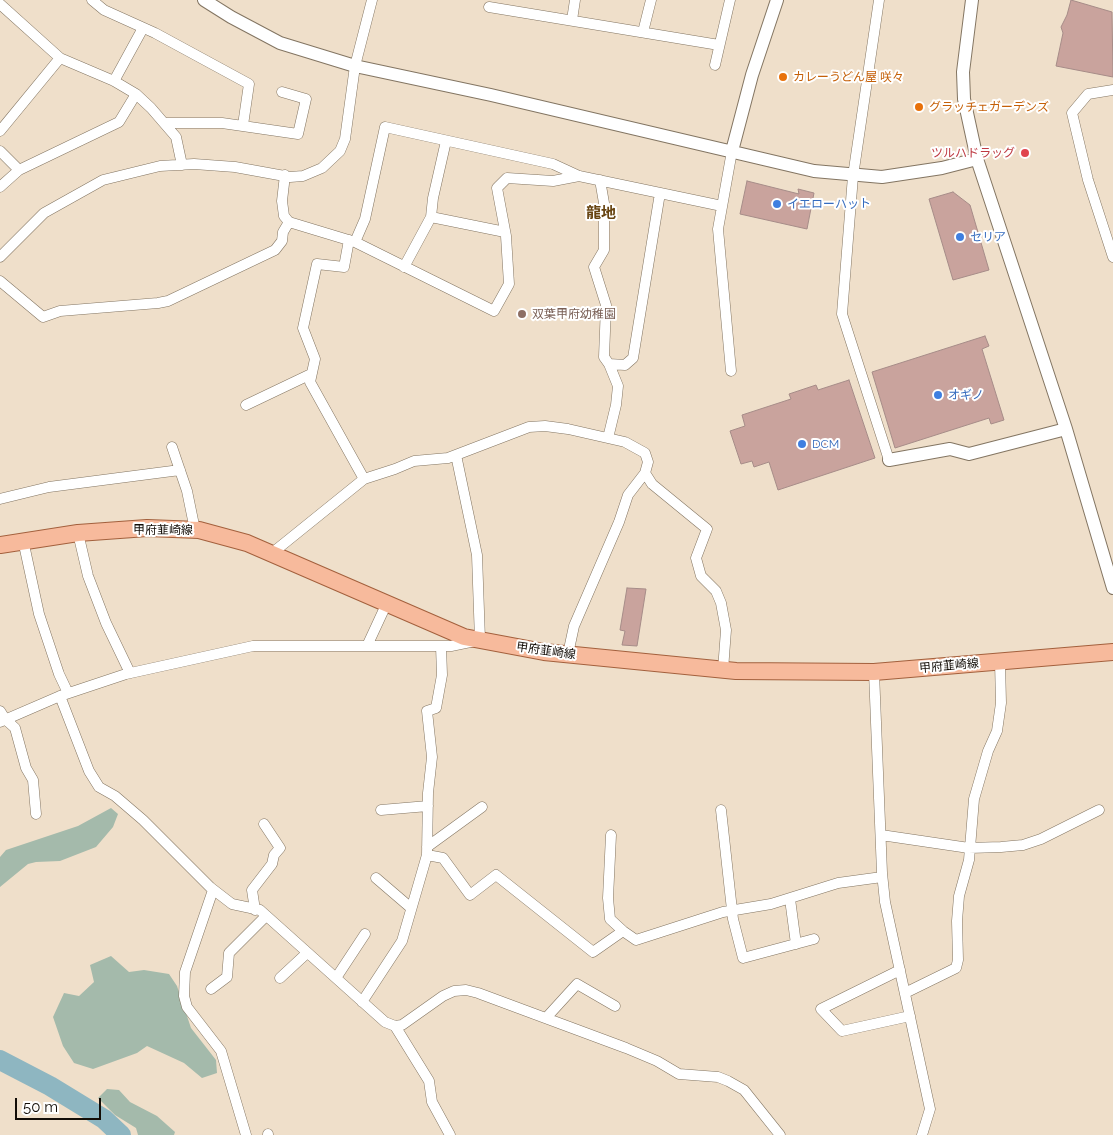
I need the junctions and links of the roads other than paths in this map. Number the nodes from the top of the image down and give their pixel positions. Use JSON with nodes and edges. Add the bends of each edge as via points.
{"nodes":[{"id":1,"x":92,"y":0,"type":"edge"},
{"id":2,"x":204,"y":0,"type":"edge"},
{"id":3,"x":372,"y":0,"type":"edge"},
{"id":4,"x":575,"y":0,"type":"edge"},
{"id":5,"x":651,"y":0,"type":"edge"},
{"id":6,"x":730,"y":0,"type":"edge"},
{"id":7,"x":777,"y":0,"type":"edge"},
{"id":8,"x":879,"y":0,"type":"edge"},
{"id":9,"x":972,"y":0,"type":"edge"},
{"id":10,"x":0,"y":4,"type":"edge"},
{"id":11,"x":489,"y":7,"type":"dead end"},
{"id":12,"x":572,"y":20,"type":"junction"},
{"id":13,"x":143,"y":28,"type":"junction"},
{"id":14,"x":643,"y":32,"type":"junction"},
{"id":15,"x":720,"y":45,"type":"junction"},
{"id":16,"x":60,"y":58,"type":"junction"},
{"id":17,"x":715,"y":65,"type":"dead end"},
{"id":18,"x":355,"y":66,"type":"junction"},
{"id":19,"x":114,"y":81,"type":"junction"},
{"id":20,"x":1113,"y":90,"type":"edge"},
{"id":21,"x":282,"y":92,"type":"dead end"},
{"id":22,"x":136,"y":94,"type":"junction"},
{"id":23,"x":165,"y":123,"type":"junction"},
{"id":24,"x":243,"y":125,"type":"junction"},
{"id":25,"x":0,"y":131,"type":"edge"},
{"id":26,"x":446,"y":141,"type":"junction"},
{"id":27,"x":0,"y":151,"type":"edge"},
{"id":28,"x":732,"y":151,"type":"junction"},
{"id":29,"x":977,"y":159,"type":"junction"},
{"id":30,"x":182,"y":165,"type":"junction"},
{"id":31,"x":19,"y":170,"type":"junction"},
{"id":32,"x":285,"y":175,"type":"junction"},
{"id":33,"x":579,"y":176,"type":"junction"},
{"id":34,"x":854,"y":176,"type":"junction"},
{"id":35,"x":600,"y":180,"type":"junction"},
{"id":36,"x":0,"y":187,"type":"edge"},
{"id":37,"x":660,"y":193,"type":"junction"},
{"id":38,"x":722,"y":206,"type":"junction"},
{"id":39,"x":431,"y":216,"type":"junction"},
{"id":40,"x":288,"y":222,"type":"junction"},
{"id":41,"x":505,"y":232,"type":"junction"},
{"id":42,"x":352,"y":241,"type":"junction"},
{"id":43,"x":0,"y":256,"type":"edge"},
{"id":44,"x":1113,"y":257,"type":"edge"},
{"id":45,"x":404,"y":267,"type":"junction"},
{"id":46,"x":0,"y":281,"type":"edge"},
{"id":47,"x":609,"y":364,"type":"junction"},
{"id":48,"x":731,"y":371,"type":"dead end"},
{"id":49,"x":311,"y":374,"type":"junction"},
{"id":50,"x":246,"y":405,"type":"dead end"},
{"id":51,"x":1066,"y":429,"type":"junction"},
{"id":52,"x":608,"y":438,"type":"junction"},
{"id":53,"x":172,"y":447,"type":"dead end"},
{"id":54,"x":456,"y":455,"type":"junction"},
{"id":55,"x":889,"y":460,"type":"joint"},
{"id":56,"x":180,"y":470,"type":"junction"},
{"id":57,"x":645,"y":473,"type":"junction"},
{"id":58,"x":364,"y":479,"type":"junction"},
{"id":59,"x":0,"y":498,"type":"edge"},
{"id":60,"x":196,"y":530,"type":"junction"},
{"id":61,"x":78,"y":534,"type":"junction"},
{"id":62,"x":22,"y":540,"type":"junction"},
{"id":63,"x":0,"y":546,"type":"edge"},
{"id":64,"x":271,"y":554,"type":"junction"},
{"id":65,"x":1113,"y":588,"type":"edge"},
{"id":66,"x":386,"y":605,"type":"junction"},
{"id":67,"x":480,"y":640,"type":"junction"},
{"id":68,"x":367,"y":646,"type":"junction"},
{"id":69,"x":441,"y":646,"type":"junction"},
{"id":70,"x":1113,"y":652,"type":"edge"},
{"id":71,"x":568,"y":654,"type":"junction"},
{"id":72,"x":1000,"y":662,"type":"junction"},
{"id":73,"x":723,"y":670,"type":"junction"},
{"id":74,"x":874,"y":672,"type":"junction"},
{"id":75,"x":130,"y":673,"type":"junction"},
{"id":76,"x":64,"y":695,"type":"junction"},
{"id":77,"x":2,"y":717,"type":"edge"},
{"id":78,"x":428,"y":806,"type":"junction"},
{"id":79,"x":482,"y":806,"type":"dead end"},
{"id":80,"x":381,"y":810,"type":"dead end"},
{"id":81,"x":721,"y":810,"type":"dead end"},
{"id":82,"x":1099,"y":810,"type":"dead end"},
{"id":83,"x":36,"y":814,"type":"dead end"},
{"id":84,"x":264,"y":824,"type":"dead end"},
{"id":85,"x":611,"y":835,"type":"dead end"},
{"id":86,"x":881,"y":835,"type":"junction"},
{"id":87,"x":969,"y":848,"type":"junction"},
{"id":88,"x":427,"y":851,"type":"junction"},
{"id":89,"x":882,"y":877,"type":"junction"},
{"id":90,"x":376,"y":878,"type":"dead end"},
{"id":91,"x":213,"y":890,"type":"junction"},
{"id":92,"x":790,"y":899,"type":"junction"},
{"id":93,"x":411,"y":908,"type":"junction"},
{"id":94,"x":255,"y":910,"type":"junction"},
{"id":95,"x":732,"y":911,"type":"junction"},
{"id":96,"x":266,"y":916,"type":"junction"},
{"id":97,"x":623,"y":931,"type":"junction"},
{"id":98,"x":365,"y":934,"type":"dead end"},
{"id":99,"x":814,"y":939,"type":"dead end"},
{"id":100,"x":796,"y":944,"type":"junction"},
{"id":101,"x":307,"y":953,"type":"junction"},
{"id":102,"x":900,"y":970,"type":"junction"},
{"id":103,"x":280,"y":978,"type":"dead end"},
{"id":104,"x":336,"y":978,"type":"junction"},
{"id":105,"x":211,"y":989,"type":"dead end"},
{"id":106,"x":905,"y":993,"type":"junction"},
{"id":107,"x":362,"y":1002,"type":"junction"},
{"id":108,"x":615,"y":1006,"type":"dead end"},
{"id":109,"x":910,"y":1016,"type":"junction"},
{"id":110,"x":546,"y":1018,"type":"junction"},
{"id":111,"x":395,"y":1026,"type":"junction"},
{"id":112,"x":246,"y":1135,"type":"edge"},
{"id":113,"x":450,"y":1135,"type":"edge"},
{"id":114,"x":780,"y":1135,"type":"edge"},
{"id":115,"x":922,"y":1135,"type":"edge"}],
"edges":[{"from":1,"to":13,"type":"street","via":[[104,10]]},
{"from":2,"to":18,"type":"street","via":[[280,43]]},
{"from":3,"to":18,"type":"street"},
{"from":4,"to":12,"type":"street"},
{"from":5,"to":14,"type":"street"},
{"from":6,"to":15,"type":"street"},
{"from":7,"to":28,"type":"street","via":[[752,75]]},
{"from":8,"to":34,"type":"street"},
{"from":9,"to":29,"type":"street","via":[[963,72],[964,99]]},
{"from":10,"to":16,"type":"street"},
{"from":11,"to":12,"type":"street"},
{"from":12,"to":14,"type":"street"},
{"from":13,"to":19,"type":"street"},
{"from":13,"to":24,"type":"street","via":[[248,84]]},
{"from":14,"to":15,"type":"street"},
{"from":15,"to":17,"type":"street"},
{"from":16,"to":19,"type":"street"},
{"from":16,"to":25,"type":"street"},
{"from":18,"to":28,"type":"street"},
{"from":18,"to":32,"type":"street","via":[[345,139],[340,151],[312,173]]},
{"from":19,"to":22,"type":"street"},
{"from":20,"to":44,"type":"street","via":[[1088,94],[1072,114]]},
{"from":21,"to":24,"type":"street","via":[[306,99],[298,134]]},
{"from":22,"to":23,"type":"street"},
{"from":22,"to":31,"type":"street","via":[[119,122]]},
{"from":23,"to":24,"type":"street"},
{"from":23,"to":30,"type":"street","via":[[176,137]]},
{"from":26,"to":33,"type":"street","via":[[552,164]]},
{"from":26,"to":39,"type":"street"},
{"from":26,"to":42,"type":"street","via":[[386,127],[365,219]]},
{"from":27,"to":31,"type":"street"},
{"from":28,"to":34,"type":"street","via":[[780,164]]},
{"from":28,"to":38,"type":"street"},
{"from":29,"to":34,"type":"street","via":[[910,175]]},
{"from":29,"to":51,"type":"street"},
{"from":30,"to":32,"type":"street","via":[[235,167]]},
{"from":30,"to":43,"type":"street","via":[[160,166],[103,180],[44,213]]},
{"from":31,"to":36,"type":"street"},
{"from":32,"to":40,"type":"street","via":[[282,201]]},
{"from":33,"to":35,"type":"street"},
{"from":33,"to":41,"type":"street","via":[[553,181],[507,178],[498,188]]},
{"from":34,"to":55,"type":"street","via":[[842,314]]},
{"from":35,"to":37,"type":"street"},
{"from":35,"to":47,"type":"street","via":[[604,203],[604,250],[594,267],[606,305],[604,357]]},
{"from":37,"to":38,"type":"street"},
{"from":37,"to":47,"type":"street","via":[[633,358],[625,365]]},
{"from":38,"to":48,"type":"street","via":[[718,229]]},
{"from":39,"to":41,"type":"street"},
{"from":39,"to":45,"type":"street"},
{"from":40,"to":42,"type":"street"},
{"from":40,"to":46,"type":"street","via":[[282,232],[282,241],[275,250],[158,303],[60,311],[43,317]]},
{"from":41,"to":45,"type":"street","via":[[509,284],[494,311]]},
{"from":42,"to":45,"type":"street"},
{"from":42,"to":49,"type":"street","via":[[344,267],[317,264],[303,328],[315,359]]},
{"from":47,"to":52,"type":"street","via":[[618,386]]},
{"from":49,"to":50,"type":"street"},
{"from":49,"to":58,"type":"street","via":[[310,382]]},
{"from":51,"to":55,"type":"street","via":[[969,454],[950,449]]},
{"from":51,"to":65,"type":"street"},
{"from":52,"to":54,"type":"street","via":[[568,429],[529,427]]},
{"from":52,"to":57,"type":"street","via":[[625,442],[645,453],[648,462]]},
{"from":53,"to":56,"type":"street"},
{"from":54,"to":58,"type":"street","via":[[414,461]]},
{"from":54,"to":67,"type":"street","via":[[477,556]]},
{"from":56,"to":59,"type":"street","via":[[49,487]]},
{"from":56,"to":60,"type":"street","via":[[188,490]]},
{"from":57,"to":71,"type":"street","via":[[628,495],[574,626]]},
{"from":57,"to":73,"type":"street","via":[[652,484],[707,529],[696,558],[701,576],[721,602],[726,630]]},
{"from":58,"to":64,"type":"street"},
{"from":60,"to":61,"type":"main road","name":"甲府韮崎線","via":[[147,528]]},
{"from":60,"to":64,"type":"main road","name":"甲府韮崎線"},
{"from":61,"to":62,"type":"main road","name":"甲府韮崎線"},
{"from":61,"to":75,"type":"street","via":[[88,576]]},
{"from":62,"to":63,"type":"main road","name":"甲府韮崎線"},
{"from":62,"to":76,"type":"street","via":[[39,614]]},
{"from":64,"to":66,"type":"main road","name":"甲府韮崎線"},
{"from":66,"to":67,"type":"main road","name":"甲府韮崎線","via":[[442,629]]},
{"from":66,"to":68,"type":"street"},
{"from":67,"to":69,"type":"street"},
{"from":67,"to":71,"type":"main road","name":"甲府韮崎線"},
{"from":68,"to":69,"type":"street"},
{"from":68,"to":75,"type":"street","via":[[253,646]]},
{"from":69,"to":78,"type":"street","via":[[442,675],[436,708],[427,711],[432,757]]},
{"from":70,"to":72,"type":"main road","name":"甲府韮崎線"},
{"from":71,"to":73,"type":"main road","name":"甲府韮崎線"},
{"from":72,"to":74,"type":"main road","name":"甲府韮崎線"},
{"from":72,"to":87,"type":"street","via":[[1001,704],[997,731],[974,799]]},
{"from":73,"to":74,"type":"main road","name":"甲府韮崎線"},
{"from":74,"to":86,"type":"street"},
{"from":75,"to":76,"type":"street"},
{"from":76,"to":77,"type":"street"},
{"from":76,"to":91,"type":"street","via":[[89,771],[99,787],[136,814]]},
{"from":77,"to":83,"type":"street","via":[[15,728],[32,780]]},
{"from":78,"to":80,"type":"street"},
{"from":78,"to":88,"type":"street"},
{"from":79,"to":88,"type":"street"},
{"from":81,"to":95,"type":"street"},
{"from":82,"to":87,"type":"street","via":[[1024,845]]},
{"from":84,"to":94,"type":"street","via":[[280,848],[252,890]]},
{"from":85,"to":97,"type":"street","via":[[610,919]]},
{"from":86,"to":87,"type":"street"},
{"from":86,"to":89,"type":"street"},
{"from":87,"to":106,"type":"street","via":[[956,921],[956,968]]},
{"from":88,"to":93,"type":"street"},
{"from":88,"to":97,"type":"street","via":[[443,858],[470,895],[496,876],[592,952]]},
{"from":89,"to":92,"type":"street","via":[[838,883]]},
{"from":89,"to":102,"type":"street"},
{"from":90,"to":93,"type":"street"},
{"from":91,"to":94,"type":"street","via":[[232,904]]},
{"from":91,"to":112,"type":"street","via":[[185,972],[184,996],[188,1007],[221,1052]]},
{"from":92,"to":95,"type":"street"},
{"from":92,"to":100,"type":"street"},
{"from":93,"to":107,"type":"street","via":[[402,940]]},
{"from":94,"to":96,"type":"street"},
{"from":95,"to":97,"type":"street","via":[[636,940]]},
{"from":95,"to":100,"type":"street","via":[[744,958]]},
{"from":96,"to":101,"type":"street"},
{"from":96,"to":105,"type":"street","via":[[229,953],[227,977]]},
{"from":98,"to":104,"type":"street"},
{"from":99,"to":100,"type":"street"},
{"from":101,"to":103,"type":"street"},
{"from":101,"to":104,"type":"street"},
{"from":102,"to":106,"type":"street"},
{"from":102,"to":109,"type":"street","via":[[821,1010],[842,1031]]},
{"from":104,"to":107,"type":"street"},
{"from":106,"to":109,"type":"street"},
{"from":107,"to":111,"type":"street","via":[[385,1022]]},
{"from":108,"to":110,"type":"street","via":[[577,984]]},
{"from":109,"to":115,"type":"street","via":[[930,1109]]},
{"from":110,"to":111,"type":"street","via":[[466,990],[443,996],[411,1020]]},
{"from":110,"to":114,"type":"street","via":[[658,1061],[679,1074],[718,1077],[728,1081],[744,1090]]},
{"from":111,"to":113,"type":"street","via":[[429,1081],[432,1102]]}]}
